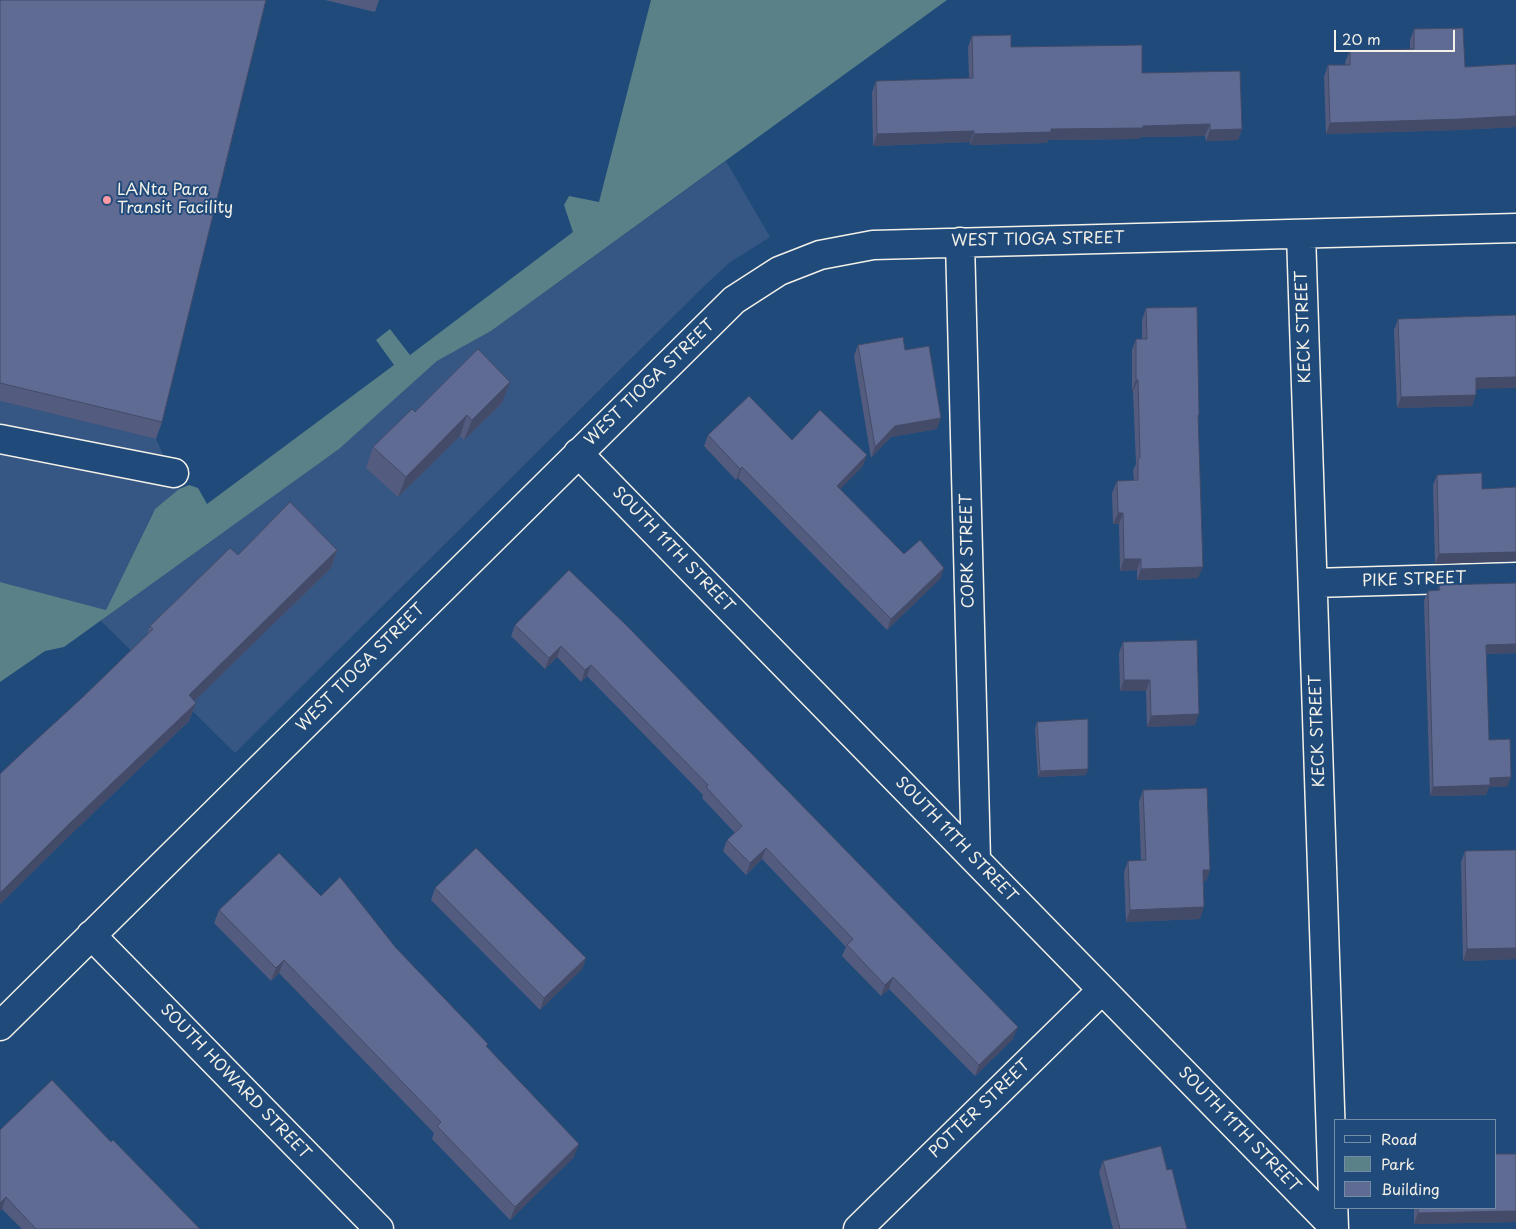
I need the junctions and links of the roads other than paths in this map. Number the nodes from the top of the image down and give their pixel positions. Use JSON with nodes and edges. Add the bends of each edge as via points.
{"nodes":[{"id":1,"x":1516,"y":228,"type":"edge"},
{"id":2,"x":1301,"y":234,"type":"junction"},
{"id":3,"x":960,"y":242,"type":"junction"},
{"id":4,"x":0,"y":440,"type":"edge"},
{"id":5,"x":578,"y":453,"type":"junction"},
{"id":6,"x":174,"y":473,"type":"dead end"},
{"id":7,"x":1516,"y":577,"type":"edge"},
{"id":8,"x":1313,"y":582,"type":"junction"},
{"id":9,"x":976,"y":860,"type":"junction"},
{"id":10,"x":91,"y":935,"type":"junction"},
{"id":11,"x":1102,"y":990,"type":"junction"},
{"id":12,"x":0,"y":1026,"type":"edge"},
{"id":13,"x":1334,"y":1228,"type":"edge"},
{"id":14,"x":379,"y":1229,"type":"edge"},
{"id":15,"x":858,"y":1229,"type":"edge"}],
"edges":[{"from":1,"to":2,"type":"street","name":"WEST TIOGA STREET"},
{"from":2,"to":3,"type":"street","name":"WEST TIOGA STREET"},
{"from":2,"to":8,"type":"street","name":"KECK STREET"},
{"from":3,"to":5,"type":"street","name":"WEST TIOGA STREET","via":[[873,244],[820,255],[779,271],[734,300]]},
{"from":3,"to":9,"type":"street","name":"CORK STREET"},
{"from":4,"to":6,"type":"street"},
{"from":5,"to":9,"type":"street","name":"SOUTH 11TH STREET"},
{"from":5,"to":10,"type":"street","name":"WEST TIOGA STREET"},
{"from":7,"to":8,"type":"street","name":"PIKE STREET"},
{"from":8,"to":13,"type":"street","name":"KECK STREET"},
{"from":9,"to":11,"type":"street","name":"SOUTH 11TH STREET"},
{"from":10,"to":12,"type":"street","name":"WEST TIOGA STREET"},
{"from":10,"to":14,"type":"street","name":"SOUTH HOWARD STREET"},
{"from":11,"to":13,"type":"street","name":"SOUTH 11TH STREET"},
{"from":11,"to":15,"type":"street","name":"POTTER STREET"}]}
